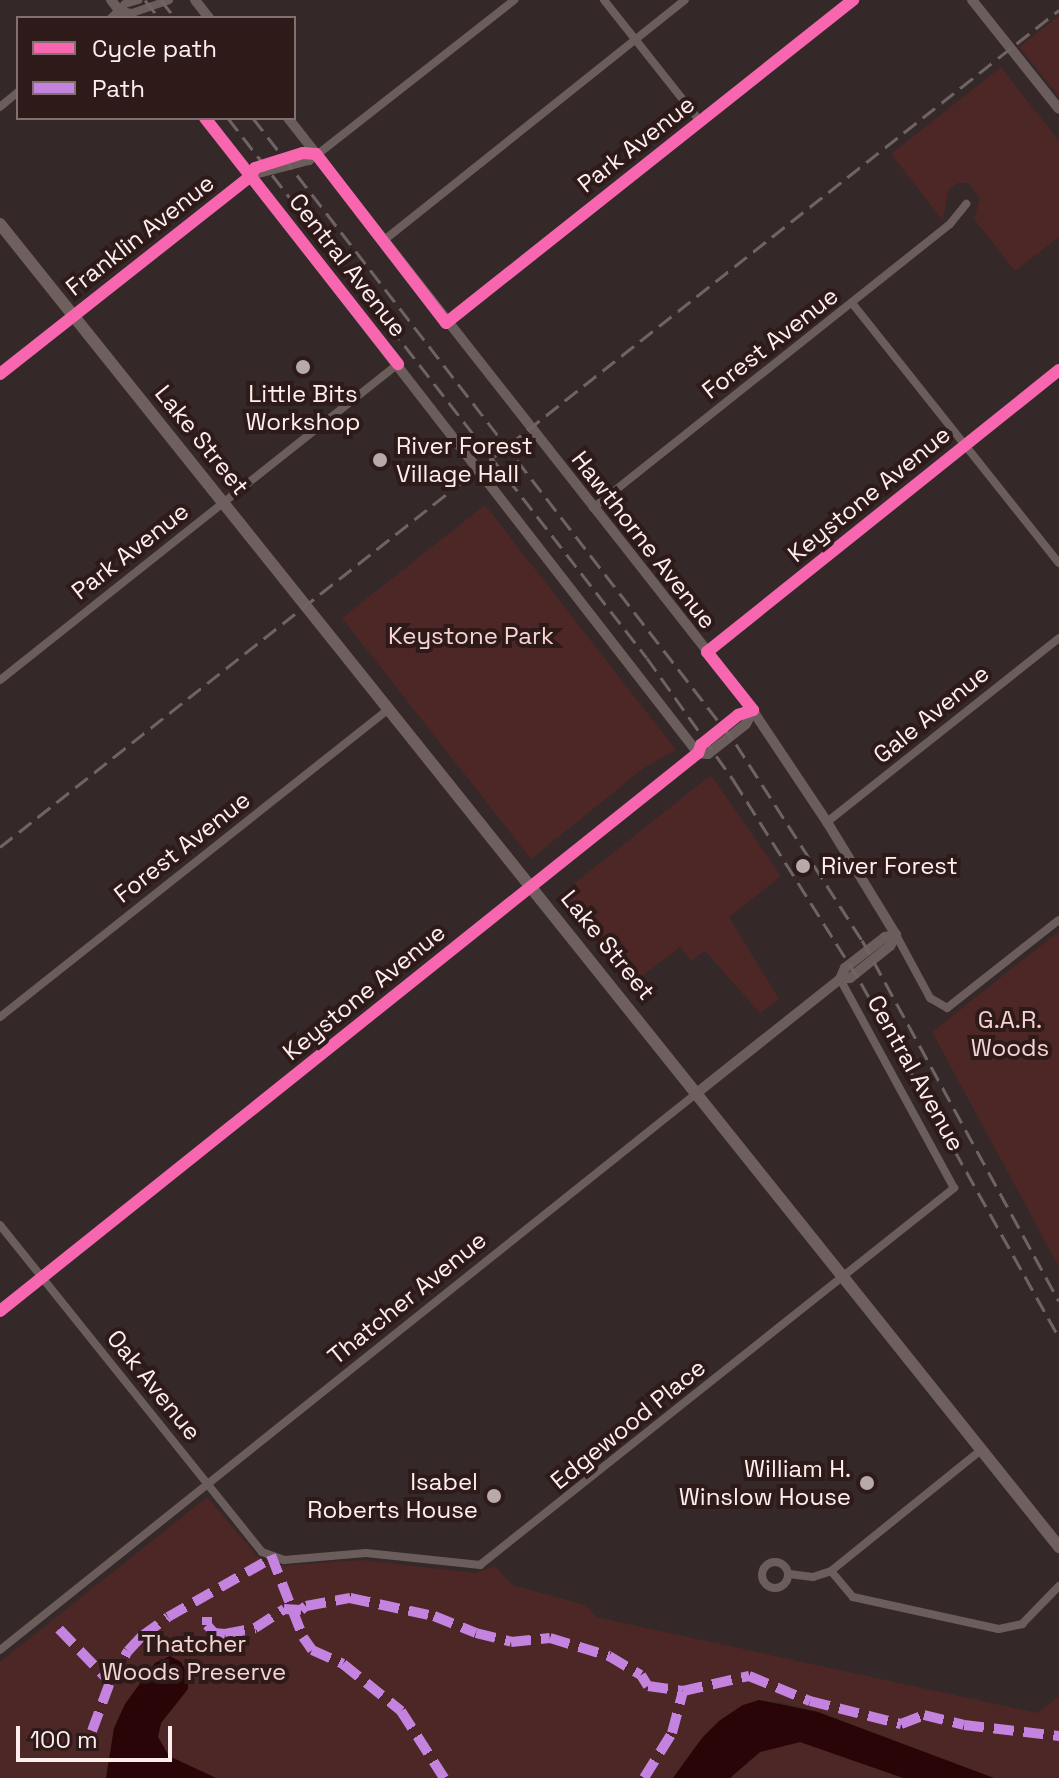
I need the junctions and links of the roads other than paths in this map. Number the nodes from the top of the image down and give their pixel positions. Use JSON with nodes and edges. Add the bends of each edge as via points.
{"nodes":[{"id":1,"x":111,"y":0,"type":"edge"},
{"id":2,"x":138,"y":0,"type":"edge"},
{"id":3,"x":169,"y":0,"type":"edge"},
{"id":4,"x":195,"y":0,"type":"edge"},
{"id":5,"x":514,"y":0,"type":"edge"},
{"id":6,"x":604,"y":0,"type":"edge"},
{"id":7,"x":685,"y":0,"type":"edge"},
{"id":8,"x":853,"y":0,"type":"edge"},
{"id":9,"x":972,"y":0,"type":"edge"},
{"id":10,"x":119,"y":16,"type":"edge"},
{"id":11,"x":207,"y":16,"type":"edge"},
{"id":12,"x":635,"y":39,"type":"junction"},
{"id":13,"x":16,"y":94,"type":"edge"},
{"id":14,"x":0,"y":107,"type":"edge"},
{"id":15,"x":1059,"y":109,"type":"edge"},
{"id":16,"x":207,"y":120,"type":"edge"},
{"id":17,"x":290,"y":120,"type":"edge"},
{"id":18,"x":700,"y":121,"type":"junction"},
{"id":19,"x":316,"y":154,"type":"junction"},
{"id":20,"x":251,"y":176,"type":"junction"},
{"id":21,"x":966,"y":204,"type":"dead end"},
{"id":22,"x":0,"y":224,"type":"edge"},
{"id":23,"x":383,"y":241,"type":"junction"},
{"id":24,"x":852,"y":303,"type":"junction"},
{"id":25,"x":73,"y":315,"type":"junction"},
{"id":26,"x":446,"y":323,"type":"junction"},
{"id":27,"x":398,"y":364,"type":"junction"},
{"id":28,"x":1059,"y":370,"type":"edge"},
{"id":29,"x":0,"y":374,"type":"edge"},
{"id":30,"x":965,"y":445,"type":"junction"},
{"id":31,"x":224,"y":503,"type":"junction"},
{"id":32,"x":593,"y":508,"type":"junction"},
{"id":33,"x":1059,"y":563,"type":"edge"},
{"id":34,"x":1059,"y":638,"type":"edge"},
{"id":35,"x":707,"y":652,"type":"junction"},
{"id":36,"x":0,"y":680,"type":"edge"},
{"id":37,"x":388,"y":709,"type":"junction"},
{"id":38,"x":753,"y":710,"type":"junction"},
{"id":39,"x":698,"y":753,"type":"junction"},
{"id":40,"x":827,"y":822,"type":"junction"},
{"id":41,"x":532,"y":886,"type":"junction"},
{"id":42,"x":1059,"y":920,"type":"edge"},
{"id":43,"x":896,"y":935,"type":"junction"},
{"id":44,"x":840,"y":979,"type":"junction"},
{"id":45,"x":0,"y":1017,"type":"edge"},
{"id":46,"x":698,"y":1092,"type":"junction"},
{"id":47,"x":954,"y":1188,"type":"joint"},
{"id":48,"x":0,"y":1225,"type":"edge"},
{"id":49,"x":42,"y":1277,"type":"junction"},
{"id":50,"x":845,"y":1277,"type":"junction"},
{"id":51,"x":0,"y":1311,"type":"edge"},
{"id":52,"x":981,"y":1450,"type":"junction"},
{"id":53,"x":208,"y":1483,"type":"junction"},
{"id":54,"x":1059,"y":1547,"type":"edge"},
{"id":55,"x":284,"y":1560,"type":"joint"},
{"id":56,"x":831,"y":1571,"type":"junction"},
{"id":57,"x":789,"y":1574,"type":"dead end"},
{"id":58,"x":1059,"y":1586,"type":"edge"},
{"id":59,"x":0,"y":1650,"type":"edge"}],
"edges":[{"from":1,"to":10,"type":"street"},
{"from":2,"to":10,"type":"street","via":[[125,4]]},
{"from":3,"to":10,"type":"street"},
{"from":4,"to":11,"type":"street"},
{"from":5,"to":19,"type":"street","name":"Franklin Avenue"},
{"from":6,"to":12,"type":"street"},
{"from":7,"to":12,"type":"street"},
{"from":8,"to":18,"type":"street","name":"Park Avenue"},
{"from":9,"to":15,"type":"street"},
{"from":12,"to":18,"type":"street"},
{"from":12,"to":23,"type":"street"},
{"from":13,"to":14,"type":"street"},
{"from":16,"to":20,"type":"street","name":"Central Avenue"},
{"from":17,"to":19,"type":"street","name":"Hawthorne Avenue"},
{"from":18,"to":26,"type":"street","name":"Park Avenue"},
{"from":19,"to":20,"type":"street","name":"Franklin Avenue","via":[[255,168]]},
{"from":19,"to":23,"type":"street","name":"Hawthorne Avenue"},
{"from":20,"to":25,"type":"street","name":"Franklin Avenue"},
{"from":20,"to":27,"type":"street","name":"Central Avenue"},
{"from":21,"to":24,"type":"street","name":"Forest Avenue","via":[[950,224]]},
{"from":22,"to":25,"type":"main road","name":"Lake Street"},
{"from":23,"to":26,"type":"street","name":"Hawthorne Avenue"},
{"from":24,"to":30,"type":"street"},
{"from":24,"to":32,"type":"street","name":"Forest Avenue"},
{"from":25,"to":29,"type":"street","name":"Franklin Avenue"},
{"from":25,"to":31,"type":"main road","name":"Lake Street"},
{"from":26,"to":32,"type":"street","name":"Hawthorne Avenue"},
{"from":27,"to":31,"type":"street","name":"Park Avenue"},
{"from":27,"to":39,"type":"street","name":"Central Avenue"},
{"from":28,"to":30,"type":"street","name":"Keystone Avenue"},
{"from":30,"to":33,"type":"street"},
{"from":30,"to":35,"type":"street","name":"Keystone Avenue"},
{"from":31,"to":36,"type":"street","name":"Park Avenue"},
{"from":31,"to":37,"type":"main road","name":"Lake Street"},
{"from":32,"to":35,"type":"street","name":"Hawthorne Avenue"},
{"from":34,"to":40,"type":"street","name":"Gale Avenue"},
{"from":35,"to":38,"type":"street","name":"Hawthorne Avenue"},
{"from":37,"to":41,"type":"main road","name":"Lake Street"},
{"from":37,"to":45,"type":"street","name":"Forest Avenue"},
{"from":38,"to":39,"type":"street","name":"Keystone Avenue","via":[[738,715]]},
{"from":38,"to":40,"type":"street","name":"Hawthorne Avenue"},
{"from":39,"to":41,"type":"street","name":"Keystone Avenue"},
{"from":40,"to":43,"type":"street","name":"Hawthorne Avenue"},
{"from":41,"to":46,"type":"main road","name":"Lake Street"},
{"from":41,"to":49,"type":"street","name":"Keystone Avenue"},
{"from":42,"to":43,"type":"street","name":"Hawthorne Avenue","via":[[952,1006],[940,1007],[930,998]]},
{"from":43,"to":44,"type":"street","name":"Thatcher Avenue","via":[[850,978]]},
{"from":44,"to":46,"type":"street","name":"Thatcher Avenue"},
{"from":44,"to":47,"type":"street","name":"Central Avenue"},
{"from":46,"to":50,"type":"main road","name":"Lake Street"},
{"from":46,"to":53,"type":"street","name":"Thatcher Avenue"},
{"from":47,"to":50,"type":"street","name":"Edgewood Place"},
{"from":48,"to":49,"type":"street","name":"Oak Avenue"},
{"from":49,"to":51,"type":"street","name":"Keystone Avenue"},
{"from":49,"to":53,"type":"street","name":"Oak Avenue"},
{"from":50,"to":52,"type":"main road","name":"Lake Street"},
{"from":50,"to":55,"type":"street","name":"Edgewood Place","via":[[488,1561],[470,1566],[366,1553]]},
{"from":52,"to":54,"type":"main road","name":"Lake Street"},
{"from":52,"to":56,"type":"street"},
{"from":53,"to":55,"type":"street","name":"Oak Avenue","via":[[262,1552]]},
{"from":53,"to":59,"type":"street","name":"Thatcher Avenue"},
{"from":56,"to":57,"type":"street","via":[[813,1577]]},
{"from":56,"to":58,"type":"street","via":[[853,1597],[999,1629],[1031,1618]]}]}
